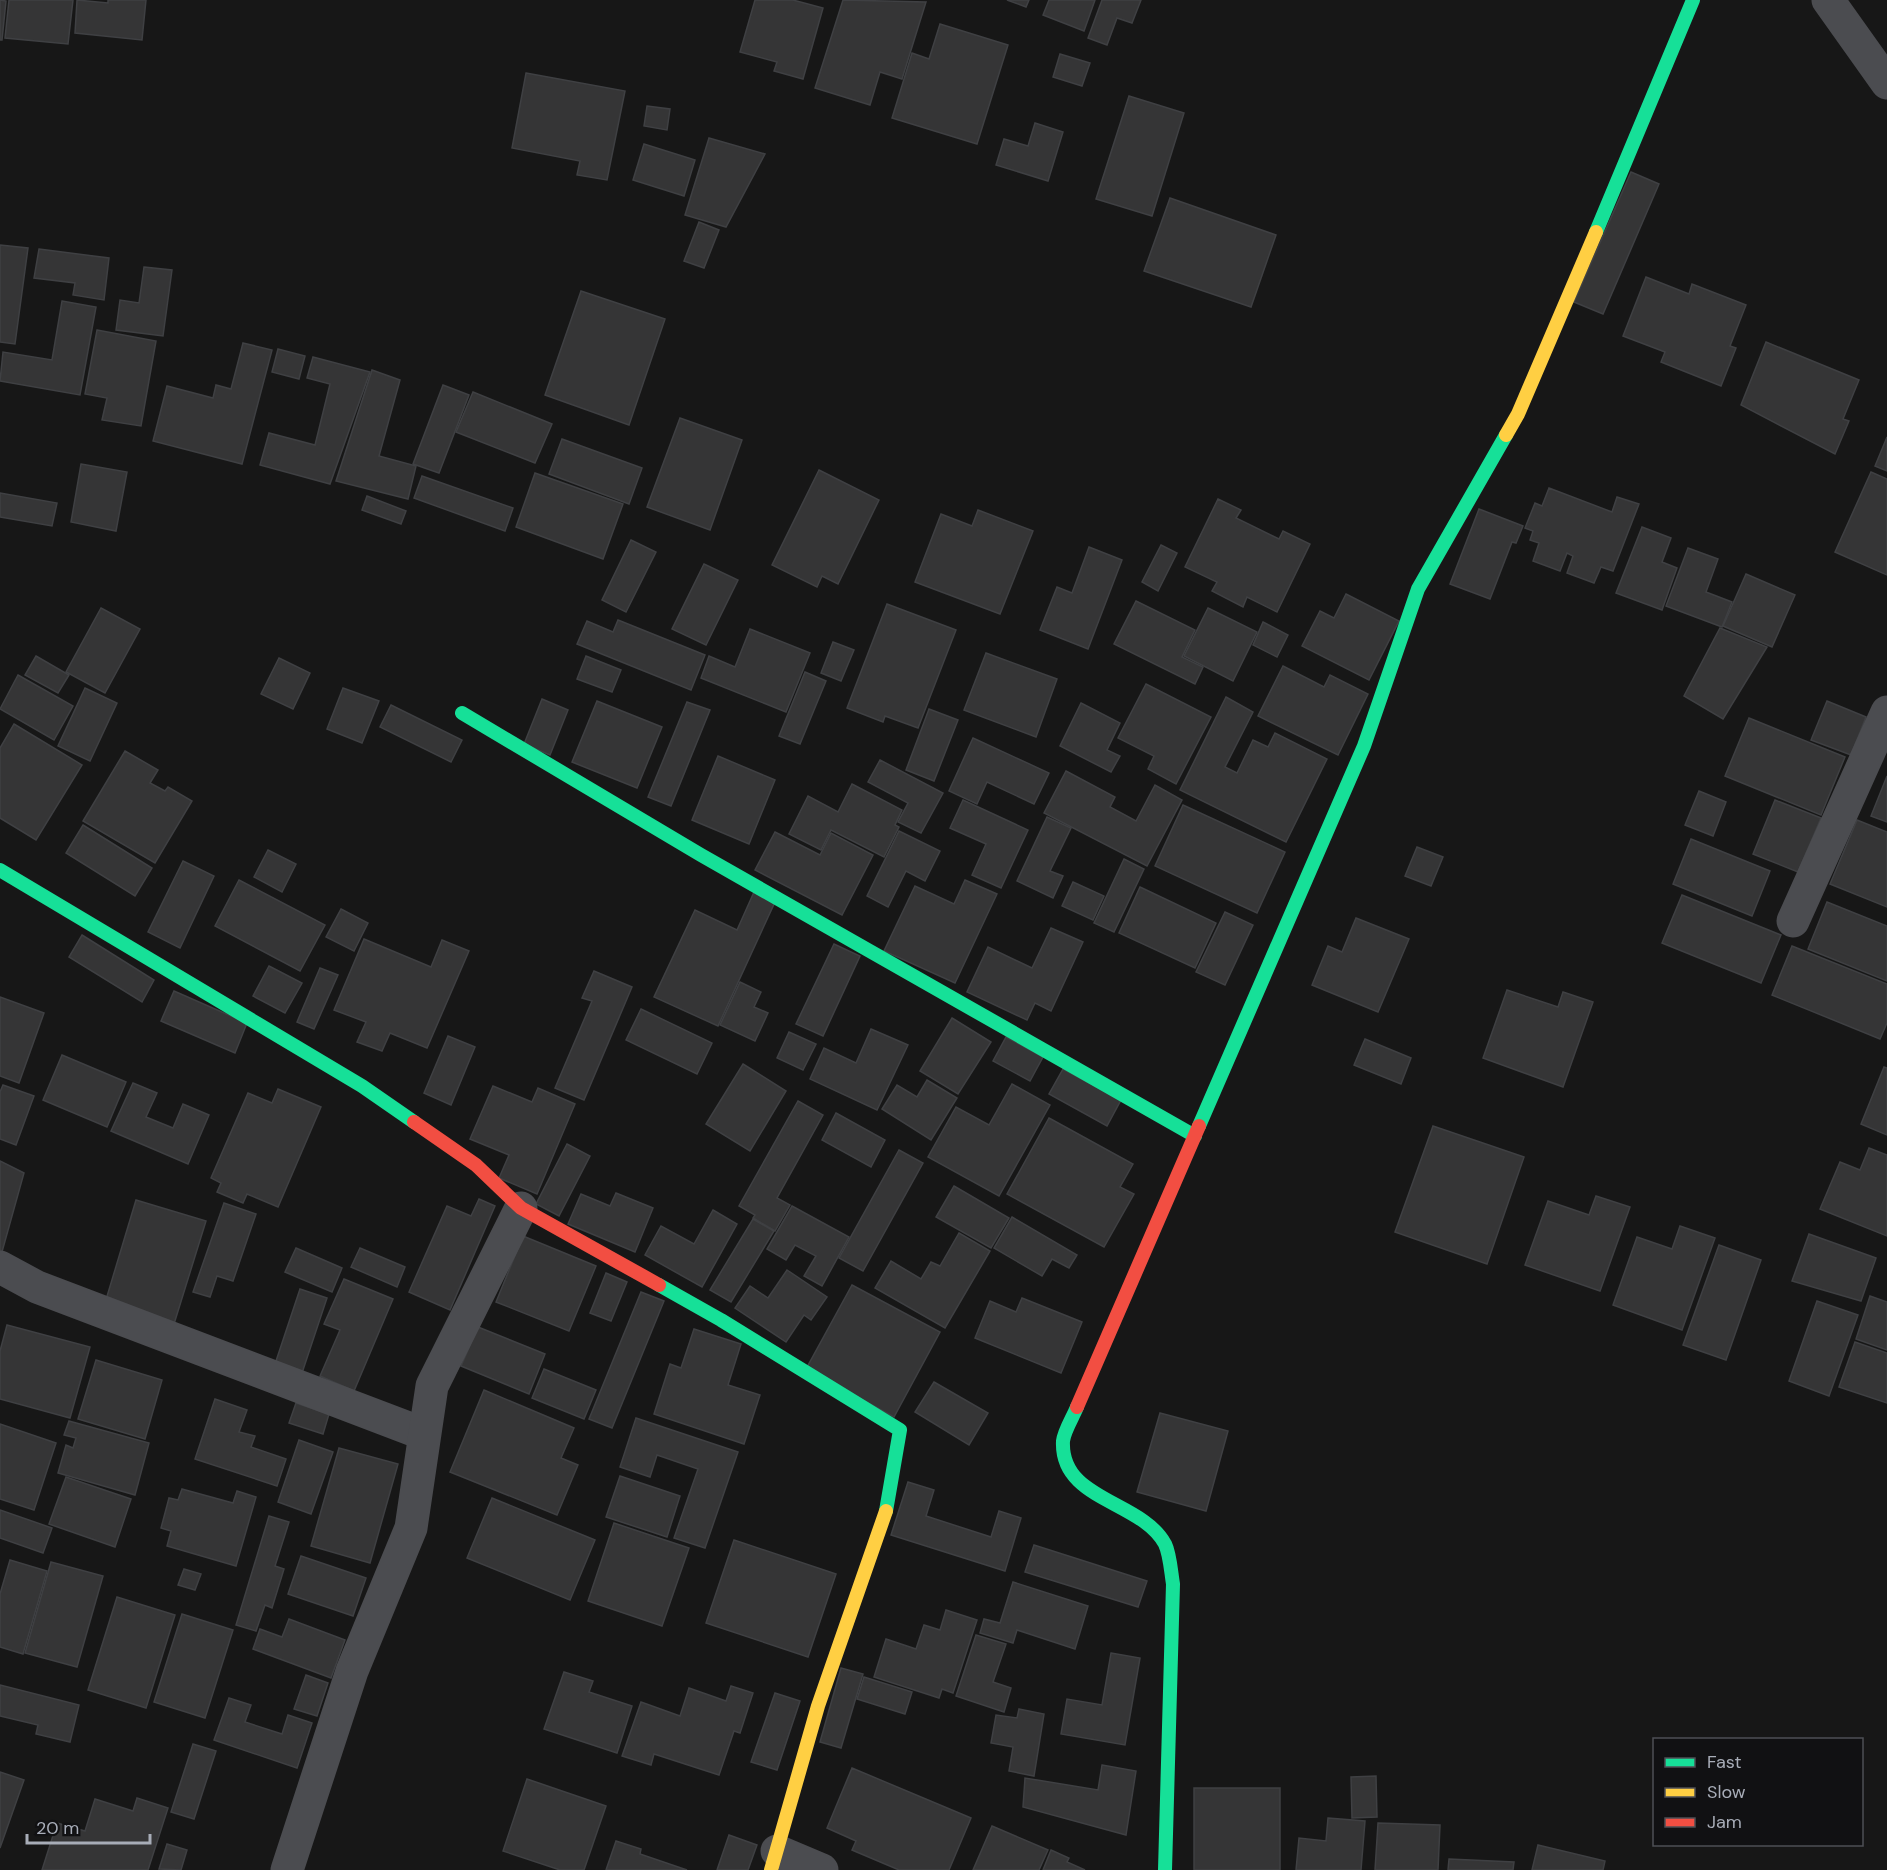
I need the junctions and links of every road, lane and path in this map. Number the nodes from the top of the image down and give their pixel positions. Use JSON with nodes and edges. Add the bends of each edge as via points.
{"nodes":[{"id":1,"x":1693,"y":0,"type":"edge"},
{"id":2,"x":1828,"y":0,"type":"edge"},
{"id":3,"x":1887,"y":82,"type":"edge"},
{"id":4,"x":462,"y":712,"type":"dead end"},
{"id":5,"x":1887,"y":712,"type":"edge"},
{"id":6,"x":0,"y":870,"type":"edge"},
{"id":7,"x":1793,"y":921,"type":"dead end"},
{"id":8,"x":1195,"y":1136,"type":"junction"},
{"id":9,"x":521,"y":1208,"type":"junction"},
{"id":10,"x":0,"y":1267,"type":"edge"},
{"id":11,"x":424,"y":1434,"type":"junction"},
{"id":12,"x":774,"y":1861,"type":"edge"},
{"id":13,"x":287,"y":1870,"type":"edge"},
{"id":14,"x":822,"y":1870,"type":"edge"},
{"id":15,"x":1166,"y":1870,"type":"edge"}],
"edges":[{"from":1,"to":8,"type":"street","via":[[1518,414],[1418,589],[1364,746]]},
{"from":2,"to":3,"type":"street"},
{"from":4,"to":8,"type":"street","via":[[701,855]]},
{"from":5,"to":7,"type":"street"},
{"from":6,"to":9,"type":"street","via":[[362,1086],[476,1165]]},
{"from":8,"to":15,"type":"street","via":[[1063,1440],[1067,1467],[1084,1487],[1144,1520],[1165,1545],[1173,1584]]},
{"from":9,"to":11,"type":"street","via":[[432,1386]]},
{"from":9,"to":12,"type":"street","via":[[721,1320],[900,1430],[888,1505],[818,1706]]},
{"from":10,"to":11,"type":"street","via":[[37,1287]]},
{"from":11,"to":13,"type":"street","via":[[411,1528],[352,1671]]},
{"from":12,"to":14,"type":"street"}]}
